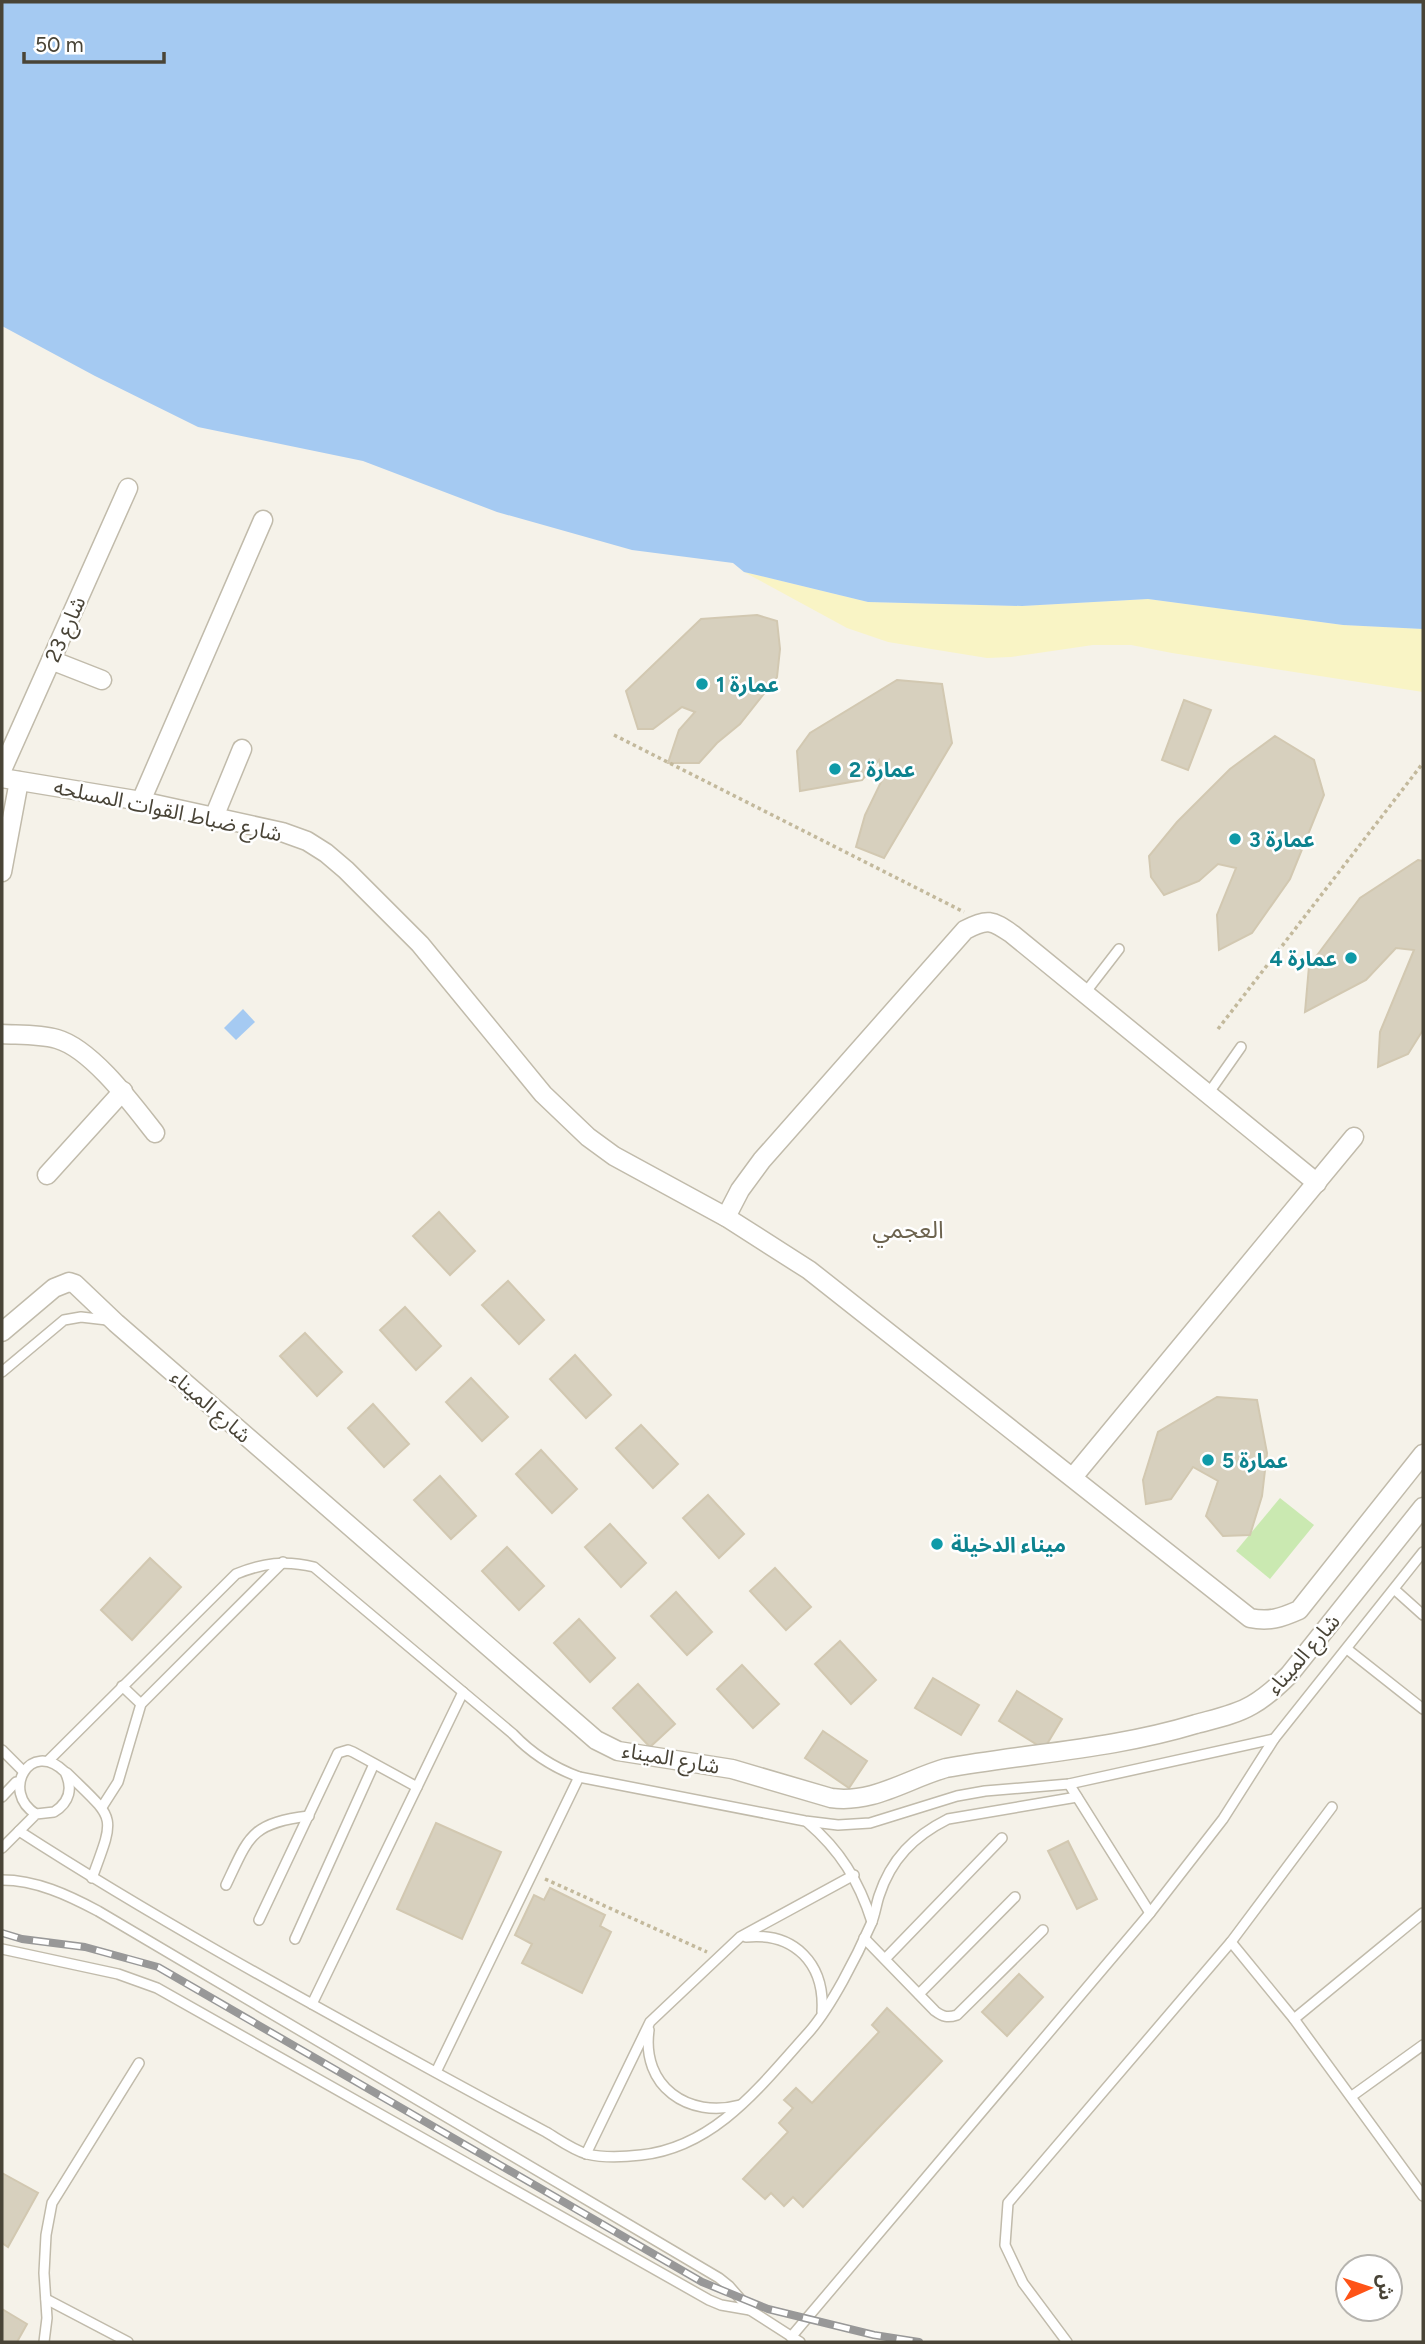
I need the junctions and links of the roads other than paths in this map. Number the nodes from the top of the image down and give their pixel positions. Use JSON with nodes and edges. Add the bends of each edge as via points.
{"nodes":[{"id":1,"x":128,"y":488,"type":"dead end"},
{"id":2,"x":263,"y":520,"type":"dead end"},
{"id":3,"x":51,"y":660,"type":"junction"},
{"id":4,"x":102,"y":680,"type":"dead end"},
{"id":5,"x":242,"y":749,"type":"dead end"},
{"id":6,"x":2,"y":770,"type":"edge"},
{"id":7,"x":10,"y":779,"type":"edge"},
{"id":8,"x":141,"y":800,"type":"junction"},
{"id":9,"x":214,"y":817,"type":"junction"},
{"id":10,"x":2,"y":872,"type":"edge"},
{"id":11,"x":1119,"y":949,"type":"dead end"},
{"id":12,"x":1085,"y":993,"type":"junction"},
{"id":13,"x":2,"y":1034,"type":"edge"},
{"id":14,"x":1241,"y":1047,"type":"dead end"},
{"id":15,"x":122,"y":1091,"type":"junction"},
{"id":16,"x":1208,"y":1094,"type":"junction"},
{"id":17,"x":155,"y":1133,"type":"dead end"},
{"id":18,"x":1354,"y":1137,"type":"dead end"},
{"id":19,"x":47,"y":1175,"type":"dead end"},
{"id":20,"x":1317,"y":1183,"type":"junction"},
{"id":21,"x":726,"y":1217,"type":"junction"},
{"id":22,"x":116,"y":1323,"type":"junction"},
{"id":23,"x":2,"y":1332,"type":"edge"},
{"id":24,"x":2,"y":1371,"type":"edge"},
{"id":25,"x":1423,"y":1454,"type":"edge"},
{"id":26,"x":1073,"y":1477,"type":"junction"},
{"id":27,"x":1423,"y":1507,"type":"edge"},
{"id":28,"x":1423,"y":1552,"type":"edge"},
{"id":29,"x":283,"y":1562,"type":"junction"},
{"id":30,"x":1394,"y":1589,"type":"junction"},
{"id":31,"x":1423,"y":1615,"type":"edge"},
{"id":32,"x":1347,"y":1649,"type":"junction"},
{"id":33,"x":122,"y":1686,"type":"junction"},
{"id":34,"x":463,"y":1692,"type":"junction"},
{"id":35,"x":141,"y":1704,"type":"junction"},
{"id":36,"x":1423,"y":1709,"type":"edge"},
{"id":37,"x":1274,"y":1740,"type":"junction"},
{"id":38,"x":2,"y":1750,"type":"edge"},
{"id":39,"x":49,"y":1760,"type":"junction"},
{"id":40,"x":374,"y":1764,"type":"junction"},
{"id":41,"x":22,"y":1770,"type":"junction"},
{"id":42,"x":65,"y":1772,"type":"junction"},
{"id":43,"x":579,"y":1777,"type":"junction"},
{"id":44,"x":16,"y":1782,"type":"junction"},
{"id":45,"x":1069,"y":1784,"type":"junction"},
{"id":46,"x":417,"y":1787,"type":"junction"},
{"id":47,"x":3,"y":1793,"type":"edge"},
{"id":48,"x":1077,"y":1797,"type":"junction"},
{"id":49,"x":102,"y":1807,"type":"junction"},
{"id":50,"x":1332,"y":1807,"type":"dead end"},
{"id":51,"x":36,"y":1814,"type":"junction"},
{"id":52,"x":309,"y":1816,"type":"junction"},
{"id":53,"x":805,"y":1821,"type":"junction"},
{"id":54,"x":19,"y":1831,"type":"junction"},
{"id":55,"x":1002,"y":1838,"type":"dead end"},
{"id":56,"x":2,"y":1848,"type":"edge"},
{"id":57,"x":854,"y":1875,"type":"junction"},
{"id":58,"x":92,"y":1878,"type":"junction"},
{"id":59,"x":2,"y":1880,"type":"edge"},
{"id":60,"x":226,"y":1885,"type":"dead end"},
{"id":61,"x":1015,"y":1897,"type":"dead end"},
{"id":62,"x":1150,"y":1913,"type":"junction"},
{"id":63,"x":1423,"y":1913,"type":"edge"},
{"id":64,"x":259,"y":1920,"type":"dead end"},
{"id":65,"x":872,"y":1922,"type":"junction"},
{"id":66,"x":1044,"y":1930,"type":"dead end"},
{"id":67,"x":740,"y":1937,"type":"junction"},
{"id":68,"x":864,"y":1938,"type":"junction"},
{"id":69,"x":295,"y":1939,"type":"dead end"},
{"id":70,"x":1231,"y":1942,"type":"junction"},
{"id":71,"x":2,"y":1949,"type":"edge"},
{"id":72,"x":884,"y":1959,"type":"junction"},
{"id":73,"x":919,"y":1994,"type":"junction"},
{"id":74,"x":313,"y":2004,"type":"junction"},
{"id":75,"x":822,"y":2017,"type":"junction"},
{"id":76,"x":1294,"y":2019,"type":"junction"},
{"id":77,"x":650,"y":2022,"type":"junction"},
{"id":78,"x":1423,"y":2045,"type":"edge"},
{"id":79,"x":139,"y":2063,"type":"dead end"},
{"id":80,"x":436,"y":2072,"type":"junction"},
{"id":81,"x":1352,"y":2096,"type":"junction"},
{"id":82,"x":744,"y":2103,"type":"junction"},
{"id":83,"x":586,"y":2154,"type":"junction"},
{"id":84,"x":1423,"y":2196,"type":"edge"},
{"id":85,"x":46,"y":2299,"type":"junction"},
{"id":86,"x":751,"y":2310,"type":"junction"},
{"id":87,"x":795,"y":2340,"type":"edge"},
{"id":88,"x":44,"y":2342,"type":"edge"},
{"id":89,"x":128,"y":2342,"type":"edge"},
{"id":90,"x":1067,"y":2342,"type":"edge"}],
"edges":[{"from":1,"to":3,"type":"street","name":"شارع 23"},
{"from":2,"to":8,"type":"street"},
{"from":3,"to":4,"type":"street"},
{"from":3,"to":6,"type":"street","name":"شارع 23"},
{"from":5,"to":9,"type":"street"},
{"from":7,"to":8,"type":"street","name":"شارع ضباط القوات المسلحه"},
{"from":7,"to":10,"type":"street"},
{"from":8,"to":9,"type":"street","name":"شارع ضباط القوات المسلحه"},
{"from":9,"to":21,"type":"street","name":"شارع ضباط القوات المسلحه","via":[[307,841],[346,870],[420,944],[569,1122],[614,1156]]},
{"from":11,"to":12,"type":"lane"},
{"from":12,"to":16,"type":"street"},
{"from":12,"to":21,"type":"street","via":[[997,923],[981,921],[965,930],[762,1160]]},
{"from":13,"to":15,"type":"street","via":[[57,1039],[71,1045]]},
{"from":14,"to":16,"type":"lane"},
{"from":15,"to":17,"type":"street"},
{"from":15,"to":19,"type":"street"},
{"from":16,"to":20,"type":"street"},
{"from":18,"to":20,"type":"street"},
{"from":20,"to":26,"type":"street"},
{"from":21,"to":26,"type":"street","name":"شارع ضباط القوات المسلحه","via":[[827,1284]]},
{"from":22,"to":23,"type":"street","name":"شارع الميناء","via":[[69,1282],[54,1288]]},
{"from":22,"to":24,"type":"lane","via":[[99,1318],[64,1320]]},
{"from":22,"to":27,"type":"street","name":"شارع الميناء","via":[[596,1740],[618,1751],[732,1769],[831,1798],[857,1800],[946,1768],[1137,1739],[1250,1707],[1289,1675]]},
{"from":25,"to":26,"type":"street","name":"شارع ضباط القوات المسلحه","via":[[1299,1610],[1266,1622],[1250,1618]]},
{"from":28,"to":30,"type":"lane"},
{"from":29,"to":33,"type":"lane","via":[[236,1574]]},
{"from":29,"to":34,"type":"lane","via":[[314,1567]]},
{"from":29,"to":35,"type":"lane"},
{"from":30,"to":31,"type":"lane"},
{"from":30,"to":32,"type":"lane"},
{"from":32,"to":36,"type":"lane"},
{"from":32,"to":37,"type":"lane"},
{"from":33,"to":35,"type":"lane"},
{"from":33,"to":39,"type":"lane"},
{"from":34,"to":43,"type":"lane","via":[[542,1760]]},
{"from":34,"to":46,"type":"lane"},
{"from":35,"to":49,"type":"lane","via":[[118,1782]]},
{"from":37,"to":45,"type":"lane"},
{"from":37,"to":62,"type":"lane","via":[[1223,1819]]},
{"from":38,"to":41,"type":"lane"},
{"from":39,"to":41,"type":"lane"},
{"from":39,"to":42,"type":"lane"},
{"from":40,"to":46,"type":"lane"},
{"from":40,"to":52,"type":"lane","via":[[348,1750],[338,1753]]},
{"from":40,"to":69,"type":"lane"},
{"from":41,"to":44,"type":"lane"},
{"from":42,"to":49,"type":"lane"},
{"from":42,"to":51,"type":"lane","via":[[70,1790],[62,1807]]},
{"from":43,"to":53,"type":"lane"},
{"from":43,"to":80,"type":"lane"},
{"from":44,"to":47,"type":"lane"},
{"from":44,"to":51,"type":"lane","via":[[20,1802]]},
{"from":45,"to":48,"type":"lane"},
{"from":45,"to":53,"type":"lane","via":[[957,1796],[870,1823]]},
{"from":46,"to":74,"type":"lane"},
{"from":48,"to":62,"type":"lane"},
{"from":48,"to":65,"type":"lane","via":[[969,1814],[929,1828],[897,1858],[886,1876]]},
{"from":49,"to":58,"type":"lane","via":[[109,1833]]},
{"from":50,"to":70,"type":"lane"},
{"from":51,"to":54,"type":"lane"},
{"from":52,"to":60,"type":"lane","via":[[288,1818],[249,1837]]},
{"from":52,"to":64,"type":"lane"},
{"from":53,"to":57,"type":"lane"},
{"from":54,"to":56,"type":"lane"},
{"from":54,"to":58,"type":"lane"},
{"from":55,"to":72,"type":"lane"},
{"from":57,"to":65,"type":"lane"},
{"from":57,"to":67,"type":"lane"},
{"from":58,"to":74,"type":"lane"},
{"from":59,"to":86,"type":"lane","via":[[70,1896],[98,1911],[719,2278]]},
{"from":61,"to":73,"type":"lane"},
{"from":62,"to":87,"type":"lane"},
{"from":63,"to":76,"type":"lane"},
{"from":65,"to":68,"type":"lane"},
{"from":66,"to":73,"type":"lane","via":[[957,2015],[942,2016]]},
{"from":67,"to":75,"type":"lane","via":[[762,1935],[785,1941],[803,1954],[817,1972],[823,1994]]},
{"from":67,"to":77,"type":"lane"},
{"from":68,"to":72,"type":"lane"},
{"from":68,"to":75,"type":"lane"},
{"from":70,"to":76,"type":"lane"},
{"from":70,"to":90,"type":"lane","via":[[1008,2203],[1005,2245],[1023,2283]]},
{"from":71,"to":86,"type":"lane","via":[[118,1974],[157,1988],[709,2300]]},
{"from":72,"to":73,"type":"lane"},
{"from":74,"to":80,"type":"lane"},
{"from":75,"to":82,"type":"lane"},
{"from":76,"to":81,"type":"lane"},
{"from":77,"to":82,"type":"lane","via":[[651,2066],[671,2093],[700,2108]]},
{"from":77,"to":83,"type":"lane"},
{"from":78,"to":81,"type":"lane"},
{"from":79,"to":85,"type":"lane","via":[[52,2203],[46,2235]]},
{"from":80,"to":83,"type":"lane"},
{"from":81,"to":84,"type":"lane"},
{"from":82,"to":83,"type":"lane","via":[[698,2137],[671,2148],[615,2157]]},
{"from":85,"to":88,"type":"lane"},
{"from":85,"to":89,"type":"lane"},
{"from":86,"to":87,"type":"lane"}]}
